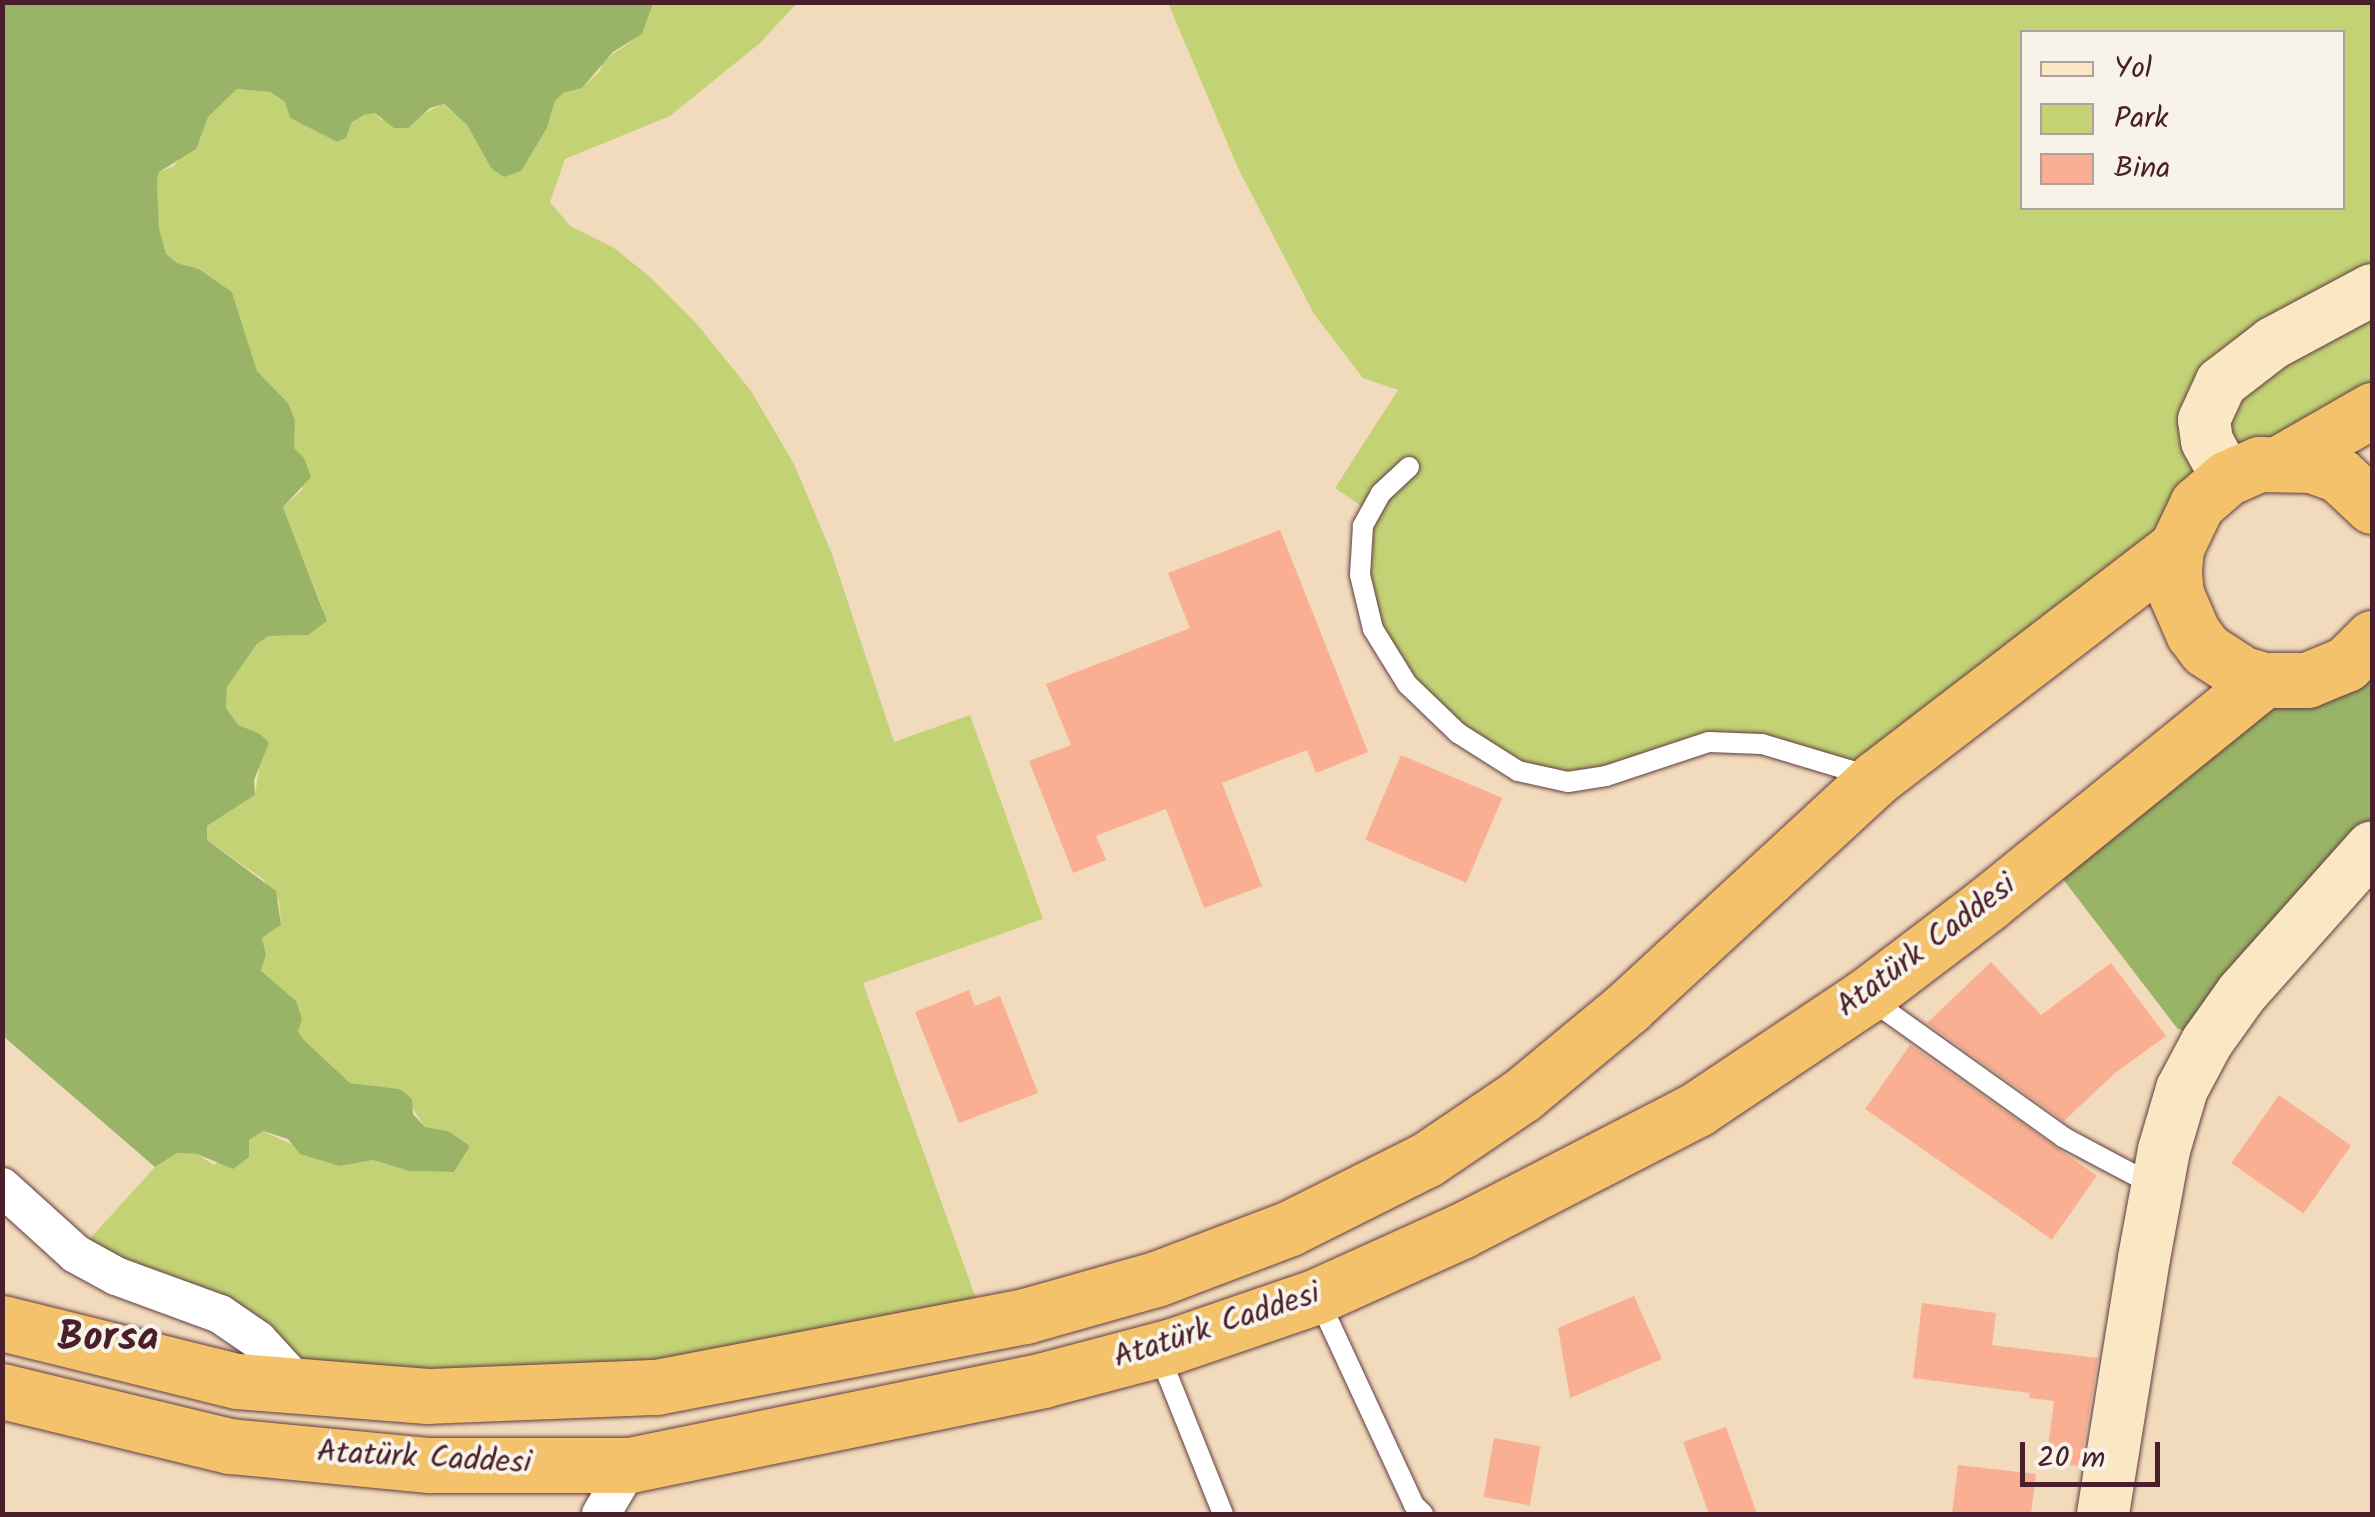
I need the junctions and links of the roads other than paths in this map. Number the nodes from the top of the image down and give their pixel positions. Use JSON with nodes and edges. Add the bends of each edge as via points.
{"nodes":[{"id":1,"x":2372,"y":290,"type":"edge"},
{"id":2,"x":2372,"y":410,"type":"edge"},
{"id":3,"x":2283,"y":461,"type":"junction"},
{"id":4,"x":1409,"y":467,"type":"dead end"},
{"id":5,"x":2227,"y":478,"type":"junction"},
{"id":6,"x":2372,"y":506,"type":"edge"},
{"id":7,"x":2176,"y":548,"type":"junction"},
{"id":8,"x":2369,"y":651,"type":"edge"},
{"id":9,"x":2264,"y":680,"type":"junction"},
{"id":10,"x":1876,"y":778,"type":"junction"},
{"id":11,"x":2372,"y":847,"type":"edge"},
{"id":12,"x":1866,"y":996,"type":"junction"},
{"id":13,"x":2157,"y":1186,"type":"junction"},
{"id":14,"x":2,"y":1188,"type":"edge"},
{"id":15,"x":1317,"y":1296,"type":"junction"},
{"id":16,"x":2,"y":1323,"type":"edge"},
{"id":17,"x":1157,"y":1350,"type":"junction"},
{"id":18,"x":300,"y":1386,"type":"junction"},
{"id":19,"x":2,"y":1391,"type":"edge"},
{"id":20,"x":630,"y":1466,"type":"junction"},
{"id":21,"x":601,"y":1514,"type":"edge"},
{"id":22,"x":1223,"y":1514,"type":"edge"},
{"id":23,"x":1422,"y":1514,"type":"edge"},
{"id":24,"x":2103,"y":1514,"type":"edge"}],
"edges":[{"from":1,"to":5,"type":"street","via":[[2273,343],[2221,383],[2204,420],[2206,441]]},
{"from":2,"to":3,"type":"highway","name":"Atatürk Caddesi"},
{"from":3,"to":5,"type":"highway","name":"Atatürk Caddesi"},
{"from":3,"to":6,"type":"highway","name":"Atatürk Caddesi","via":[[2339,475]]},
{"from":4,"to":10,"type":"lane","via":[[1381,493],[1362,526],[1360,576],[1373,628],[1390,656],[1408,684],[1458,733],[1518,771],[1568,782],[1709,742],[1762,744]]},
{"from":5,"to":7,"type":"highway","name":"Atatürk Caddesi","via":[[2198,504]]},
{"from":7,"to":9,"type":"highway","name":"Atatürk Caddesi","via":[[2176,594],[2193,633],[2224,664]]},
{"from":7,"to":10,"type":"highway","name":"Atatürk Caddesi"},
{"from":8,"to":9,"type":"highway","name":"Atatürk Caddesi","via":[[2307,680]]},
{"from":9,"to":12,"type":"highway","name":"Atatürk Caddesi"},
{"from":10,"to":18,"type":"highway","name":"Atatürk Caddesi","via":[[1522,1095],[1426,1160],[1290,1228],[1156,1279],[1025,1316],[656,1388],[428,1396]]},
{"from":11,"to":13,"type":"street","via":[[2207,1042],[2182,1089]]},
{"from":12,"to":13,"type":"lane","via":[[2063,1137]]},
{"from":12,"to":15,"type":"highway","name":"Atatürk Caddesi","via":[[1697,1109],[1462,1231]]},
{"from":13,"to":24,"type":"street"},
{"from":14,"to":18,"type":"street","via":[[76,1254],[220,1314],[258,1340]]},
{"from":15,"to":17,"type":"highway","name":"Atatürk Caddesi"},
{"from":15,"to":23,"type":"lane"},
{"from":16,"to":18,"type":"highway","name":"Atatürk Caddesi","via":[[238,1381]]},
{"from":17,"to":20,"type":"highway","name":"Atatürk Caddesi","via":[[1044,1380]]},
{"from":17,"to":22,"type":"lane"},
{"from":19,"to":20,"type":"highway","name":"Atatürk Caddesi","via":[[230,1446],[429,1465]]},
{"from":20,"to":21,"type":"street"}]}
